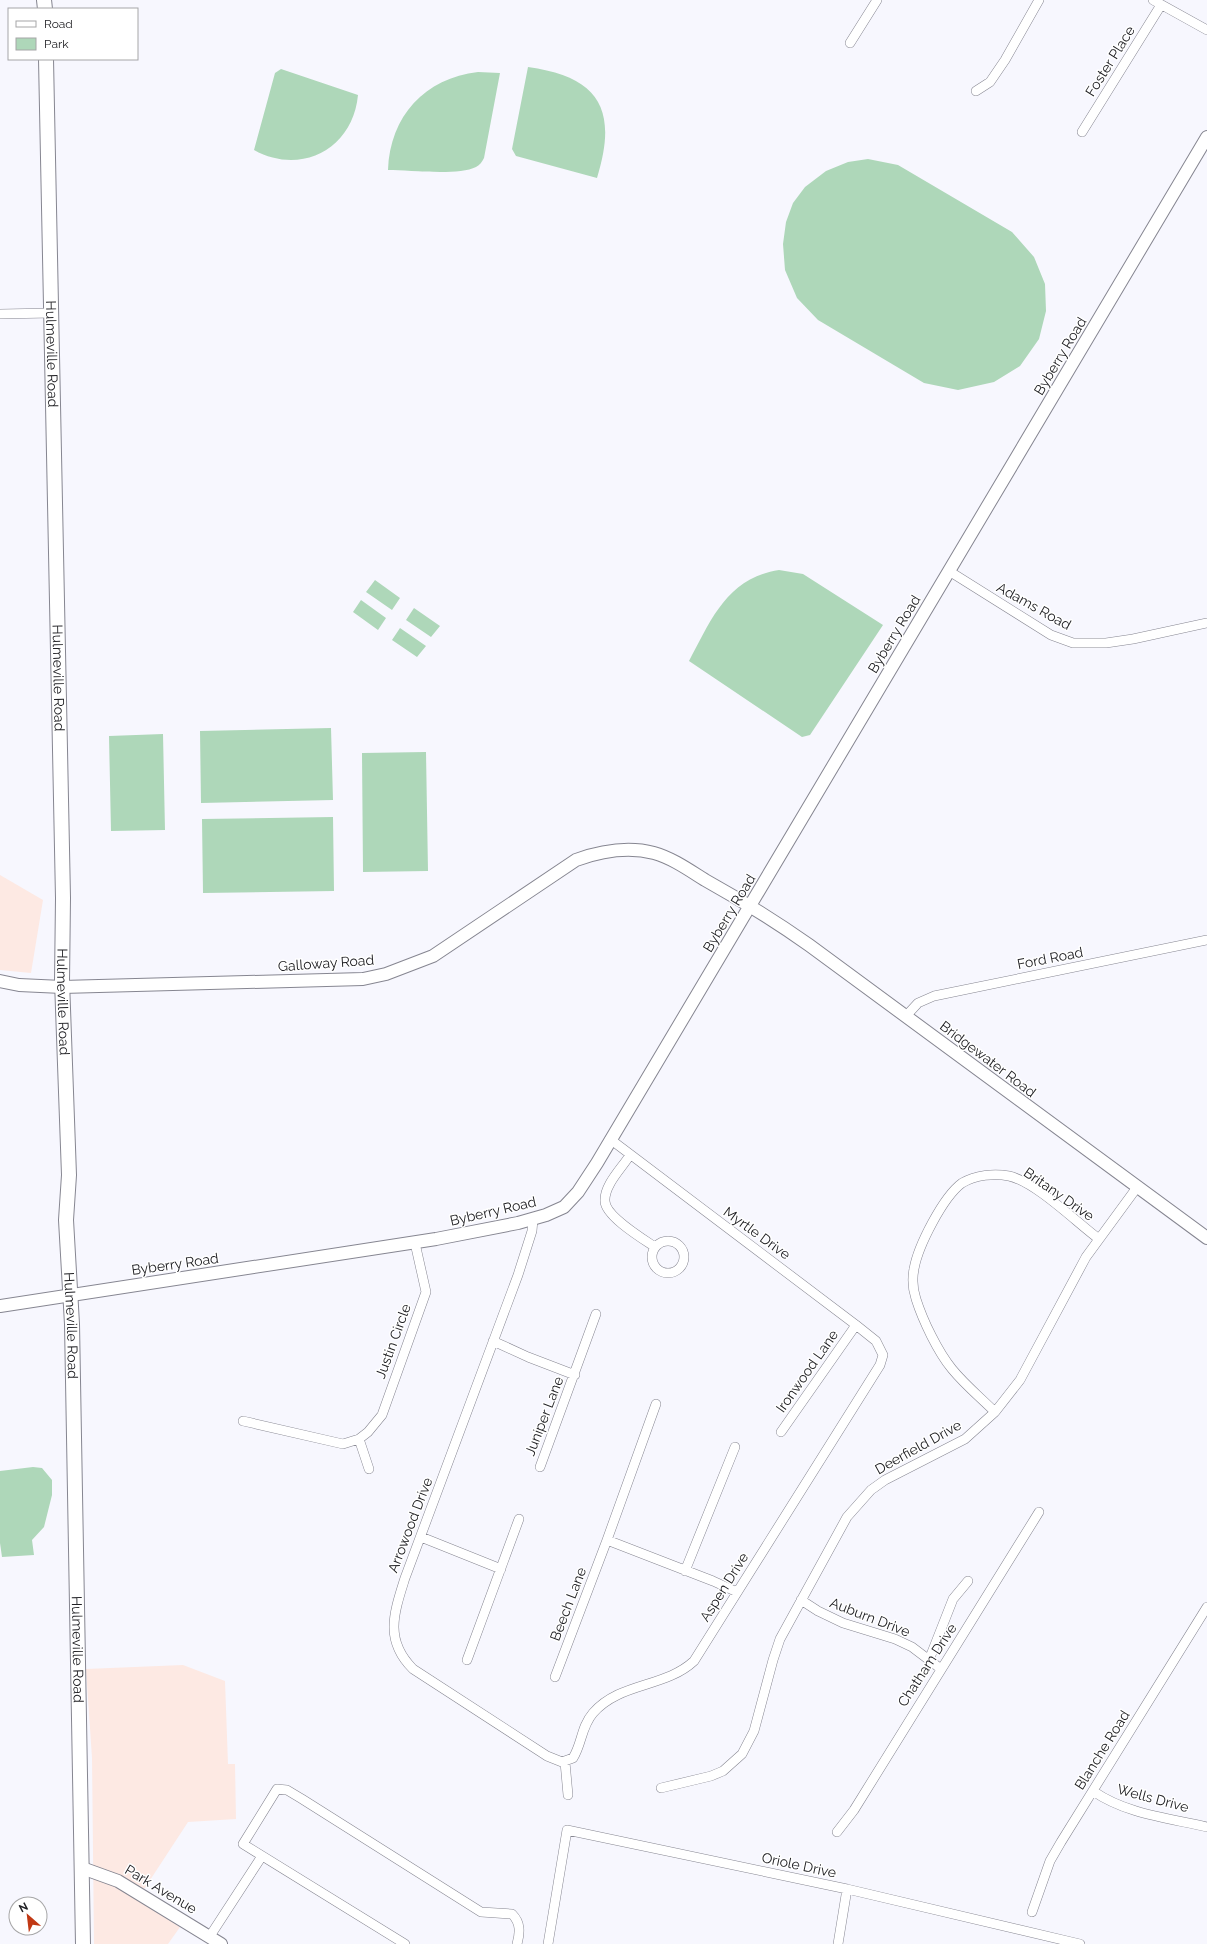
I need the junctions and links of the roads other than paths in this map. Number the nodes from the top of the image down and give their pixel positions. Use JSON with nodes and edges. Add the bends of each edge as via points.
{"nodes":[{"id":1,"x":877,"y":0,"type":"edge"},
{"id":2,"x":1039,"y":0,"type":"edge"},
{"id":3,"x":1153,"y":0,"type":"edge"},
{"id":4,"x":1161,"y":5,"type":"junction"},
{"id":5,"x":1207,"y":30,"type":"edge"},
{"id":6,"x":850,"y":43,"type":"dead end"},
{"id":7,"x":46,"y":60,"type":"edge"},
{"id":8,"x":976,"y":91,"type":"dead end"},
{"id":9,"x":1082,"y":132,"type":"dead end"},
{"id":10,"x":1207,"y":137,"type":"edge"},
{"id":11,"x":51,"y":313,"type":"junction"},
{"id":12,"x":0,"y":314,"type":"edge"},
{"id":13,"x":949,"y":572,"type":"junction"},
{"id":14,"x":1207,"y":623,"type":"edge"},
{"id":15,"x":750,"y":905,"type":"junction"},
{"id":16,"x":1207,"y":940,"type":"edge"},
{"id":17,"x":0,"y":981,"type":"edge"},
{"id":18,"x":62,"y":986,"type":"junction"},
{"id":19,"x":906,"y":1016,"type":"junction"},
{"id":20,"x":610,"y":1139,"type":"junction"},
{"id":21,"x":628,"y":1158,"type":"junction"},
{"id":22,"x":1138,"y":1186,"type":"junction"},
{"id":23,"x":533,"y":1220,"type":"junction"},
{"id":24,"x":1207,"y":1238,"type":"edge"},
{"id":25,"x":1098,"y":1239,"type":"junction"},
{"id":26,"x":415,"y":1243,"type":"junction"},
{"id":27,"x":655,"y":1247,"type":"dead end"},
{"id":28,"x":69,"y":1295,"type":"junction"},
{"id":29,"x":0,"y":1306,"type":"edge"},
{"id":30,"x":596,"y":1314,"type":"dead end"},
{"id":31,"x":856,"y":1325,"type":"junction"},
{"id":32,"x":494,"y":1341,"type":"junction"},
{"id":33,"x":882,"y":1352,"type":"joint"},
{"id":34,"x":575,"y":1375,"type":"junction"},
{"id":35,"x":656,"y":1404,"type":"dead end"},
{"id":36,"x":996,"y":1412,"type":"junction"},
{"id":37,"x":243,"y":1421,"type":"dead end"},
{"id":38,"x":781,"y":1432,"type":"dead end"},
{"id":39,"x":359,"y":1439,"type":"junction"},
{"id":40,"x":735,"y":1446,"type":"dead end"},
{"id":41,"x":540,"y":1467,"type":"dead end"},
{"id":42,"x":369,"y":1469,"type":"dead end"},
{"id":43,"x":1039,"y":1512,"type":"dead end"},
{"id":44,"x":519,"y":1519,"type":"dead end"},
{"id":45,"x":421,"y":1538,"type":"junction"},
{"id":46,"x":607,"y":1540,"type":"junction"},
{"id":47,"x":501,"y":1569,"type":"junction"},
{"id":48,"x":685,"y":1571,"type":"junction"},
{"id":49,"x":968,"y":1581,"type":"dead end"},
{"id":50,"x":736,"y":1592,"type":"junction"},
{"id":51,"x":801,"y":1600,"type":"junction"},
{"id":52,"x":1207,"y":1607,"type":"edge"},
{"id":53,"x":467,"y":1660,"type":"dead end"},
{"id":54,"x":929,"y":1660,"type":"junction"},
{"id":55,"x":941,"y":1669,"type":"junction"},
{"id":56,"x":555,"y":1677,"type":"dead end"},
{"id":57,"x":565,"y":1762,"type":"junction"},
{"id":58,"x":661,"y":1788,"type":"dead end"},
{"id":59,"x":1094,"y":1791,"type":"junction"},
{"id":60,"x":568,"y":1794,"type":"dead end"},
{"id":61,"x":1207,"y":1827,"type":"edge"},
{"id":62,"x":837,"y":1832,"type":"dead end"},
{"id":63,"x":262,"y":1856,"type":"junction"},
{"id":64,"x":82,"y":1868,"type":"junction"},
{"id":65,"x":846,"y":1889,"type":"junction"},
{"id":66,"x":1032,"y":1912,"type":"dead end"},
{"id":67,"x":1041,"y":1934,"type":"junction"},
{"id":68,"x":210,"y":1936,"type":"junction"},
{"id":69,"x":83,"y":1944,"type":"edge"},
{"id":70,"x":221,"y":1944,"type":"edge"},
{"id":71,"x":405,"y":1944,"type":"edge"},
{"id":72,"x":517,"y":1944,"type":"edge"},
{"id":73,"x":548,"y":1944,"type":"edge"},
{"id":74,"x":838,"y":1944,"type":"edge"},
{"id":75,"x":1038,"y":1944,"type":"edge"},
{"id":76,"x":1080,"y":1944,"type":"edge"}],
"edges":[{"from":1,"to":6,"type":"street"},
{"from":2,"to":8,"type":"street","via":[[990,82]]},
{"from":3,"to":4,"type":"street"},
{"from":4,"to":5,"type":"street"},
{"from":4,"to":9,"type":"street","name":"Foster Place"},
{"from":7,"to":11,"type":"main road","name":"Hulmeville Road"},
{"from":10,"to":13,"type":"street","name":"Byberry Road"},
{"from":11,"to":12,"type":"street"},
{"from":11,"to":18,"type":"main road","name":"Hulmeville Road","via":[[63,898]]},
{"from":13,"to":14,"type":"street","name":"Adams Road","via":[[1048,633],[1073,643],[1100,644],[1133,640]]},
{"from":13,"to":15,"type":"street","name":"Byberry Road"},
{"from":15,"to":18,"type":"street","name":"Galloway Road","via":[[654,853],[613,850],[576,860],[433,956],[386,974],[335,980]]},
{"from":15,"to":19,"type":"street","name":"Bridgewater Road","via":[[809,944]]},
{"from":15,"to":20,"type":"street","name":"Byberry Road"},
{"from":16,"to":19,"type":"street","name":"Ford Road","via":[[934,996],[918,1003]]},
{"from":17,"to":18,"type":"street","name":"Galloway Road","via":[[19,985]]},
{"from":18,"to":28,"type":"main road","name":"Hulmeville Road","via":[[69,1170],[66,1220]]},
{"from":19,"to":22,"type":"street","name":"Bridgewater Road"},
{"from":20,"to":21,"type":"street","name":"Myrtle Drive"},
{"from":20,"to":23,"type":"street","name":"Byberry Road","via":[[572,1200],[560,1209]]},
{"from":21,"to":27,"type":"street","via":[[609,1187],[606,1207],[614,1217]]},
{"from":21,"to":31,"type":"street","name":"Myrtle Drive"},
{"from":22,"to":24,"type":"street","name":"Bridgewater Road"},
{"from":22,"to":25,"type":"street","name":"Deerfield Drive"},
{"from":23,"to":26,"type":"street","name":"Byberry Road"},
{"from":23,"to":32,"type":"street","name":"Arrowood Drive","via":[[518,1275]]},
{"from":25,"to":36,"type":"street","name":"Deerfield Drive","via":[[1020,1380]]},
{"from":25,"to":36,"type":"street","name":"Britany Drive","via":[[1027,1184],[1009,1176],[989,1175],[971,1179],[954,1190],[938,1212],[914,1268],[913,1287],[916,1299],[925,1322],[951,1368]]},
{"from":26,"to":28,"type":"street","name":"Byberry Road"},
{"from":26,"to":39,"type":"street","name":"Justin Circle","via":[[426,1292],[382,1415]]},
{"from":28,"to":29,"type":"street","name":"Byberry Road"},
{"from":28,"to":64,"type":"main road","name":"Hulmeville Road","via":[[72,1331]]},
{"from":30,"to":34,"type":"street","name":"Juniper Lane"},
{"from":31,"to":33,"type":"street","name":"Myrtle Drive","via":[[876,1341]]},
{"from":31,"to":38,"type":"street","name":"Ironwood Lane"},
{"from":32,"to":34,"type":"street","name":"Juniper Lane"},
{"from":32,"to":45,"type":"street","name":"Arrowood Drive"},
{"from":33,"to":50,"type":"street","name":"Aspen Drive","via":[[883,1359],[880,1365]]},
{"from":34,"to":41,"type":"street","name":"Juniper Lane"},
{"from":35,"to":46,"type":"street","name":"Beech Lane"},
{"from":36,"to":51,"type":"street","name":"Deerfield Drive","via":[[965,1439],[900,1471],[867,1494],[835,1535]]},
{"from":37,"to":39,"type":"street","via":[[343,1444]]},
{"from":39,"to":42,"type":"street"},
{"from":40,"to":48,"type":"street"},
{"from":43,"to":55,"type":"street","name":"Chatham Drive","via":[[979,1612]]},
{"from":44,"to":47,"type":"street"},
{"from":45,"to":47,"type":"street"},
{"from":45,"to":57,"type":"street","name":"Arrowood Drive","via":[[405,1578],[394,1618],[394,1638],[405,1662],[435,1685],[547,1756]]},
{"from":46,"to":48,"type":"street"},
{"from":46,"to":56,"type":"street","name":"Beech Lane"},
{"from":47,"to":53,"type":"street"},
{"from":48,"to":50,"type":"street"},
{"from":49,"to":54,"type":"street","via":[[953,1599]]},
{"from":50,"to":57,"type":"street","name":"Aspen Drive","via":[[694,1661],[679,1674],[621,1692],[602,1704],[588,1719],[573,1758]]},
{"from":51,"to":54,"type":"street","name":"Auburn Drive","via":[[843,1623],[895,1639],[912,1647]]},
{"from":51,"to":58,"type":"street","name":"Deerfield Drive","via":[[780,1639],[754,1731],[742,1754],[728,1767],[712,1776]]},
{"from":52,"to":59,"type":"street","name":"Blanche Road"},
{"from":54,"to":55,"type":"street","name":"Auburn Drive"},
{"from":55,"to":62,"type":"street","name":"Chatham Drive","via":[[854,1810]]},
{"from":57,"to":60,"type":"street"},
{"from":59,"to":61,"type":"street","name":"Wells Drive","via":[[1107,1800],[1131,1810]]},
{"from":59,"to":66,"type":"street","name":"Blanche Road","via":[[1050,1861]]},
{"from":63,"to":68,"type":"street"},
{"from":63,"to":71,"type":"street"},
{"from":63,"to":72,"type":"street","via":[[243,1844],[277,1789],[287,1790],[481,1912],[512,1914],[517,1920],[520,1932]]},
{"from":64,"to":68,"type":"street","name":"Park Avenue","via":[[118,1881]]},
{"from":64,"to":69,"type":"main road","name":"Hulmeville Road"},
{"from":65,"to":67,"type":"street","name":"Oriole Drive"},
{"from":65,"to":73,"type":"street","name":"Oriole Drive","via":[[568,1830]]},
{"from":65,"to":74,"type":"street"},
{"from":67,"to":75,"type":"street"},
{"from":67,"to":76,"type":"street","name":"Oriole Drive"},
{"from":68,"to":70,"type":"street","name":"Park Avenue"}]}
